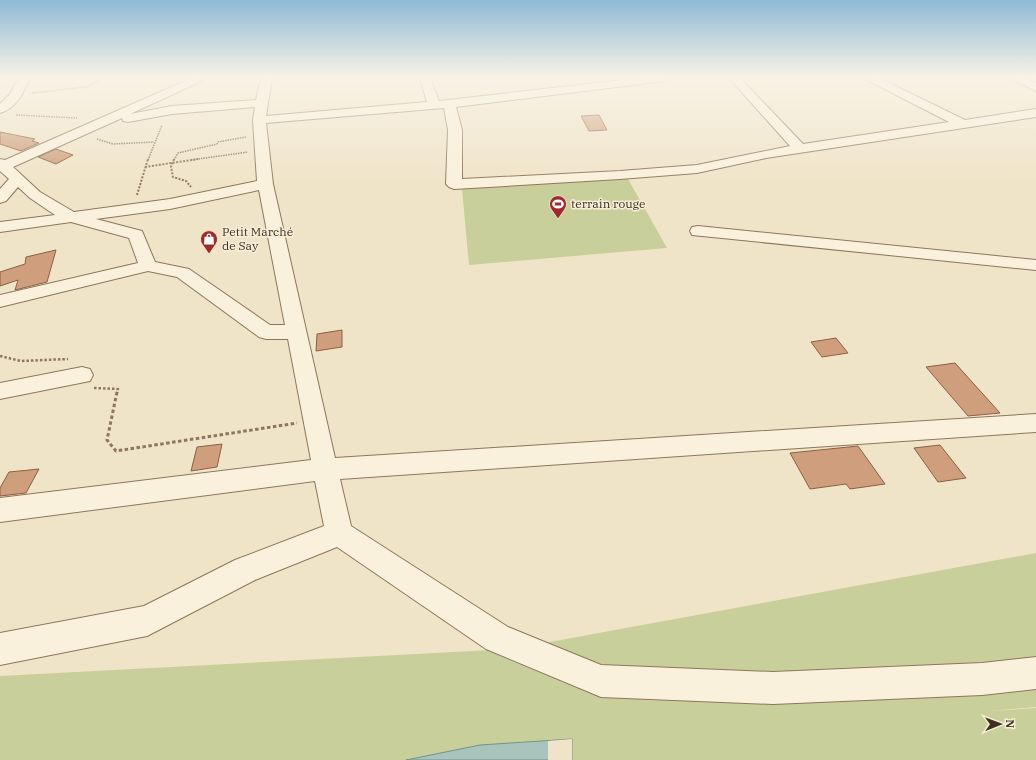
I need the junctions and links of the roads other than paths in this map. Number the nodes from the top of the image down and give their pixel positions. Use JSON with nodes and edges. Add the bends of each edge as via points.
{"nodes":[{"id":1,"x":115,"y":113,"type":"edge"},
{"id":2,"x":151,"y":113,"type":"edge"},
{"id":3,"x":180,"y":113,"type":"edge"},
{"id":4,"x":262,"y":113,"type":"edge"},
{"id":5,"x":367,"y":113,"type":"edge"},
{"id":6,"x":451,"y":113,"type":"edge"},
{"id":7,"x":767,"y":113,"type":"edge"},
{"id":8,"x":942,"y":113,"type":"edge"},
{"id":9,"x":1033,"y":113,"type":"edge"},
{"id":10,"x":97,"y":123,"type":"junction"},
{"id":11,"x":963,"y":124,"type":"junction"},
{"id":12,"x":261,"y":127,"type":"junction"},
{"id":13,"x":800,"y":149,"type":"junction"},
{"id":14,"x":2,"y":164,"type":"edge"},
{"id":15,"x":17,"y":178,"type":"junction"},
{"id":16,"x":265,"y":184,"type":"junction"},
{"id":17,"x":0,"y":198,"type":"edge"},
{"id":18,"x":70,"y":217,"type":"junction"},
{"id":19,"x":0,"y":227,"type":"edge"},
{"id":20,"x":698,"y":231,"type":"dead end"},
{"id":21,"x":1036,"y":265,"type":"edge"},
{"id":22,"x":148,"y":266,"type":"junction"},
{"id":23,"x":0,"y":301,"type":"edge"},
{"id":24,"x":297,"y":332,"type":"junction"},
{"id":25,"x":82,"y":375,"type":"road end"},
{"id":26,"x":0,"y":391,"type":"edge"},
{"id":27,"x":1036,"y":423,"type":"edge"},
{"id":28,"x":324,"y":469,"type":"junction"},
{"id":29,"x":0,"y":510,"type":"edge"},
{"id":30,"x":338,"y":533,"type":"junction"},
{"id":31,"x":0,"y":649,"type":"edge"},
{"id":32,"x":1036,"y":673,"type":"edge"}],
"edges":[{"from":1,"to":10,"type":"street"},
{"from":2,"to":10,"type":"street"},
{"from":3,"to":12,"type":"street"},
{"from":4,"to":12,"type":"street"},
{"from":5,"to":12,"type":"street"},
{"from":6,"to":13,"type":"street","via":[[454,130],[454,184],[620,176],[697,169]]},
{"from":7,"to":13,"type":"street"},
{"from":8,"to":11,"type":"street"},
{"from":9,"to":11,"type":"street"},
{"from":10,"to":14,"type":"street"},
{"from":11,"to":13,"type":"street"},
{"from":12,"to":16,"type":"street"},
{"from":14,"to":15,"type":"street"},
{"from":15,"to":17,"type":"street"},
{"from":15,"to":18,"type":"street","via":[[35,195]]},
{"from":16,"to":18,"type":"street","via":[[188,200]]},
{"from":16,"to":24,"type":"street"},
{"from":18,"to":19,"type":"street"},
{"from":18,"to":22,"type":"street","via":[[136,234]]},
{"from":20,"to":21,"type":"street"},
{"from":22,"to":23,"type":"street"},
{"from":22,"to":24,"type":"street","via":[[183,273],[266,332]]},
{"from":24,"to":28,"type":"street"},
{"from":25,"to":26,"type":"street"},
{"from":27,"to":28,"type":"street"},
{"from":28,"to":29,"type":"street"},
{"from":28,"to":30,"type":"street"},
{"from":30,"to":31,"type":"street","via":[[245,570],[147,621]]},
{"from":30,"to":32,"type":"street","via":[[497,638],[601,681],[773,688],[982,679]]}]}
